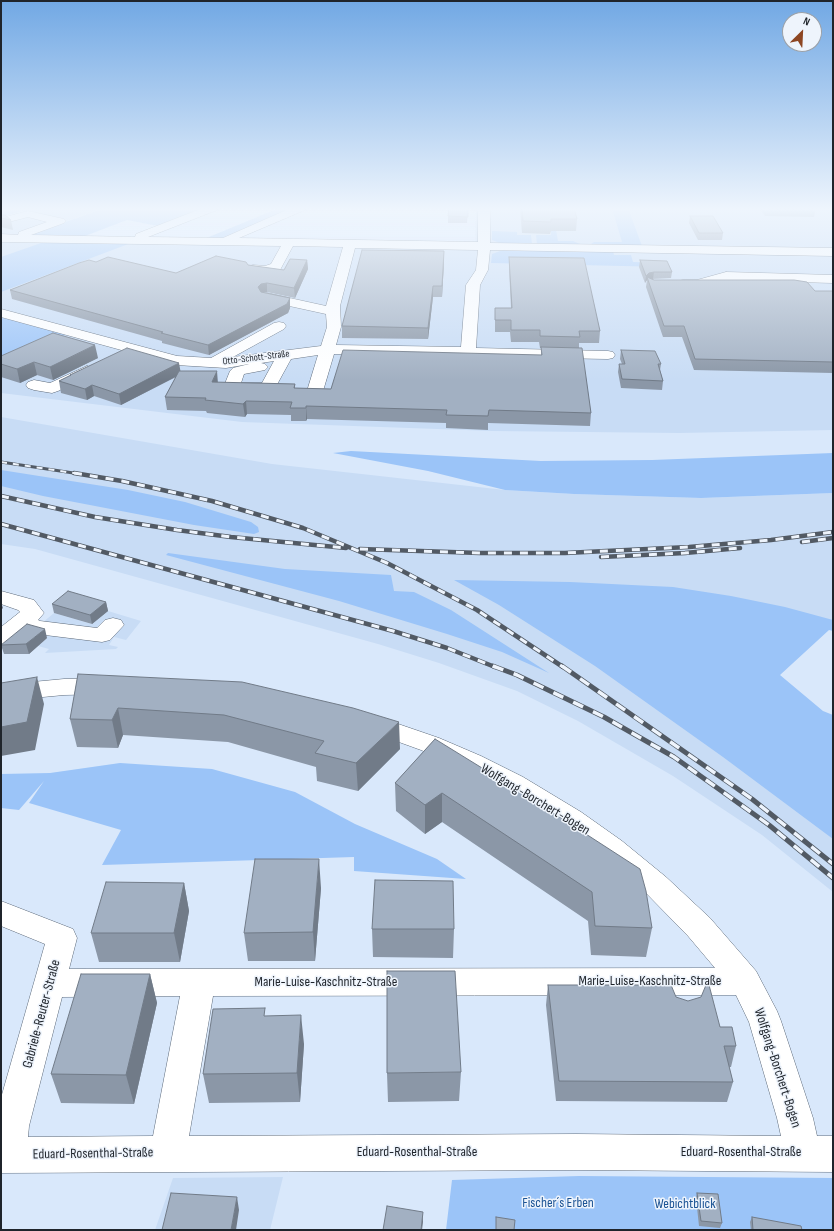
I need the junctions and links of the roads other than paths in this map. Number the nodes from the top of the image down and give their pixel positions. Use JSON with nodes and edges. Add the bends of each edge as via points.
{"nodes":[{"id":1,"x":277,"y":265,"type":"edge"},
{"id":2,"x":344,"y":265,"type":"edge"},
{"id":3,"x":482,"y":265,"type":"edge"},
{"id":4,"x":253,"y":269,"type":"edge"},
{"id":5,"x":833,"y":279,"type":"edge"},
{"id":6,"x":667,"y":284,"type":"edge"},
{"id":7,"x":267,"y":297,"type":"edge"},
{"id":8,"x":333,"y":311,"type":"junction"},
{"id":9,"x":1,"y":313,"type":"edge"},
{"id":10,"x":279,"y":326,"type":"dead end"},
{"id":11,"x":81,"y":333,"type":"junction"},
{"id":12,"x":329,"y":349,"type":"junction"},
{"id":13,"x":468,"y":352,"type":"junction"},
{"id":14,"x":608,"y":355,"type":"dead end"},
{"id":15,"x":183,"y":361,"type":"junction"},
{"id":16,"x":211,"y":363,"type":"junction"},
{"id":17,"x":167,"y":369,"type":"edge"},
{"id":18,"x":34,"y":385,"type":"dead end"},
{"id":19,"x":315,"y":391,"type":"edge"},
{"id":20,"x":1,"y":597,"type":"edge"},
{"id":21,"x":21,"y":622,"type":"junction"},
{"id":22,"x":113,"y":625,"type":"dead end"},
{"id":23,"x":1,"y":638,"type":"edge"},
{"id":24,"x":132,"y":685,"type":"edge"},
{"id":25,"x":1,"y":693,"type":"edge"},
{"id":26,"x":353,"y":717,"type":"edge"},
{"id":27,"x":1,"y":913,"type":"edge"},
{"id":28,"x":746,"y":981,"type":"junction"},
{"id":29,"x":199,"y":982,"type":"junction"},
{"id":30,"x":51,"y":983,"type":"junction"},
{"id":31,"x":168,"y":1153,"type":"junction"},
{"id":32,"x":818,"y":1153,"type":"edge"},
{"id":33,"x":4,"y":1155,"type":"edge"}],
"edges":[{"from":1,"to":4,"type":"street","via":[[266,270]]},
{"from":2,"to":8,"type":"street"},
{"from":3,"to":13,"type":"street","via":[[473,285]]},
{"from":5,"to":6,"type":"street","via":[[726,276],[697,284]]},
{"from":7,"to":8,"type":"street"},
{"from":8,"to":12,"type":"street","via":[[334,327]]},
{"from":9,"to":11,"type":"street","name":"Otto-Schott-Straße"},
{"from":10,"to":16,"type":"street"},
{"from":11,"to":15,"type":"street","name":"Otto-Schott-Straße"},
{"from":11,"to":18,"type":"street","via":[[65,341],[118,356],[52,388]]},
{"from":12,"to":13,"type":"street","name":"Otto-Schott-Straße"},
{"from":12,"to":16,"type":"street","name":"Otto-Schott-Straße","via":[[283,360]]},
{"from":12,"to":19,"type":"street"},
{"from":13,"to":14,"type":"street","name":"Otto-Schott-Straße"},
{"from":15,"to":16,"type":"street","name":"Otto-Schott-Straße"},
{"from":15,"to":17,"type":"street"},
{"from":20,"to":21,"type":"street","via":[[26,605],[32,613]]},
{"from":21,"to":22,"type":"street","via":[[37,628],[102,635]]},
{"from":21,"to":23,"type":"street"},
{"from":24,"to":25,"type":"street","via":[[64,687]]},
{"from":26,"to":28,"type":"street","name":"Wolfgang-Borchert-Bogen","via":[[409,736],[472,762],[571,818],[656,885],[699,927]]},
{"from":27,"to":30,"type":"street","name":"Gabriele-Reuter-Straße","via":[[62,938]]},
{"from":28,"to":29,"type":"street","name":"Marie-Luise-Kaschnitz-Straße","via":[[681,993]]},
{"from":28,"to":32,"type":"street","name":"Wolfgang-Borchert-Bogen","via":[[766,1025],[795,1118]]},
{"from":29,"to":30,"type":"street","name":"Marie-Luise-Kaschnitz-Straße"},
{"from":29,"to":31,"type":"street"},
{"from":30,"to":33,"type":"street","name":"Gabriele-Reuter-Straße"},
{"from":31,"to":32,"type":"street","name":"Eduard-Rosenthal-Straße"},
{"from":31,"to":33,"type":"street","name":"Eduard-Rosenthal-Straße"}]}
